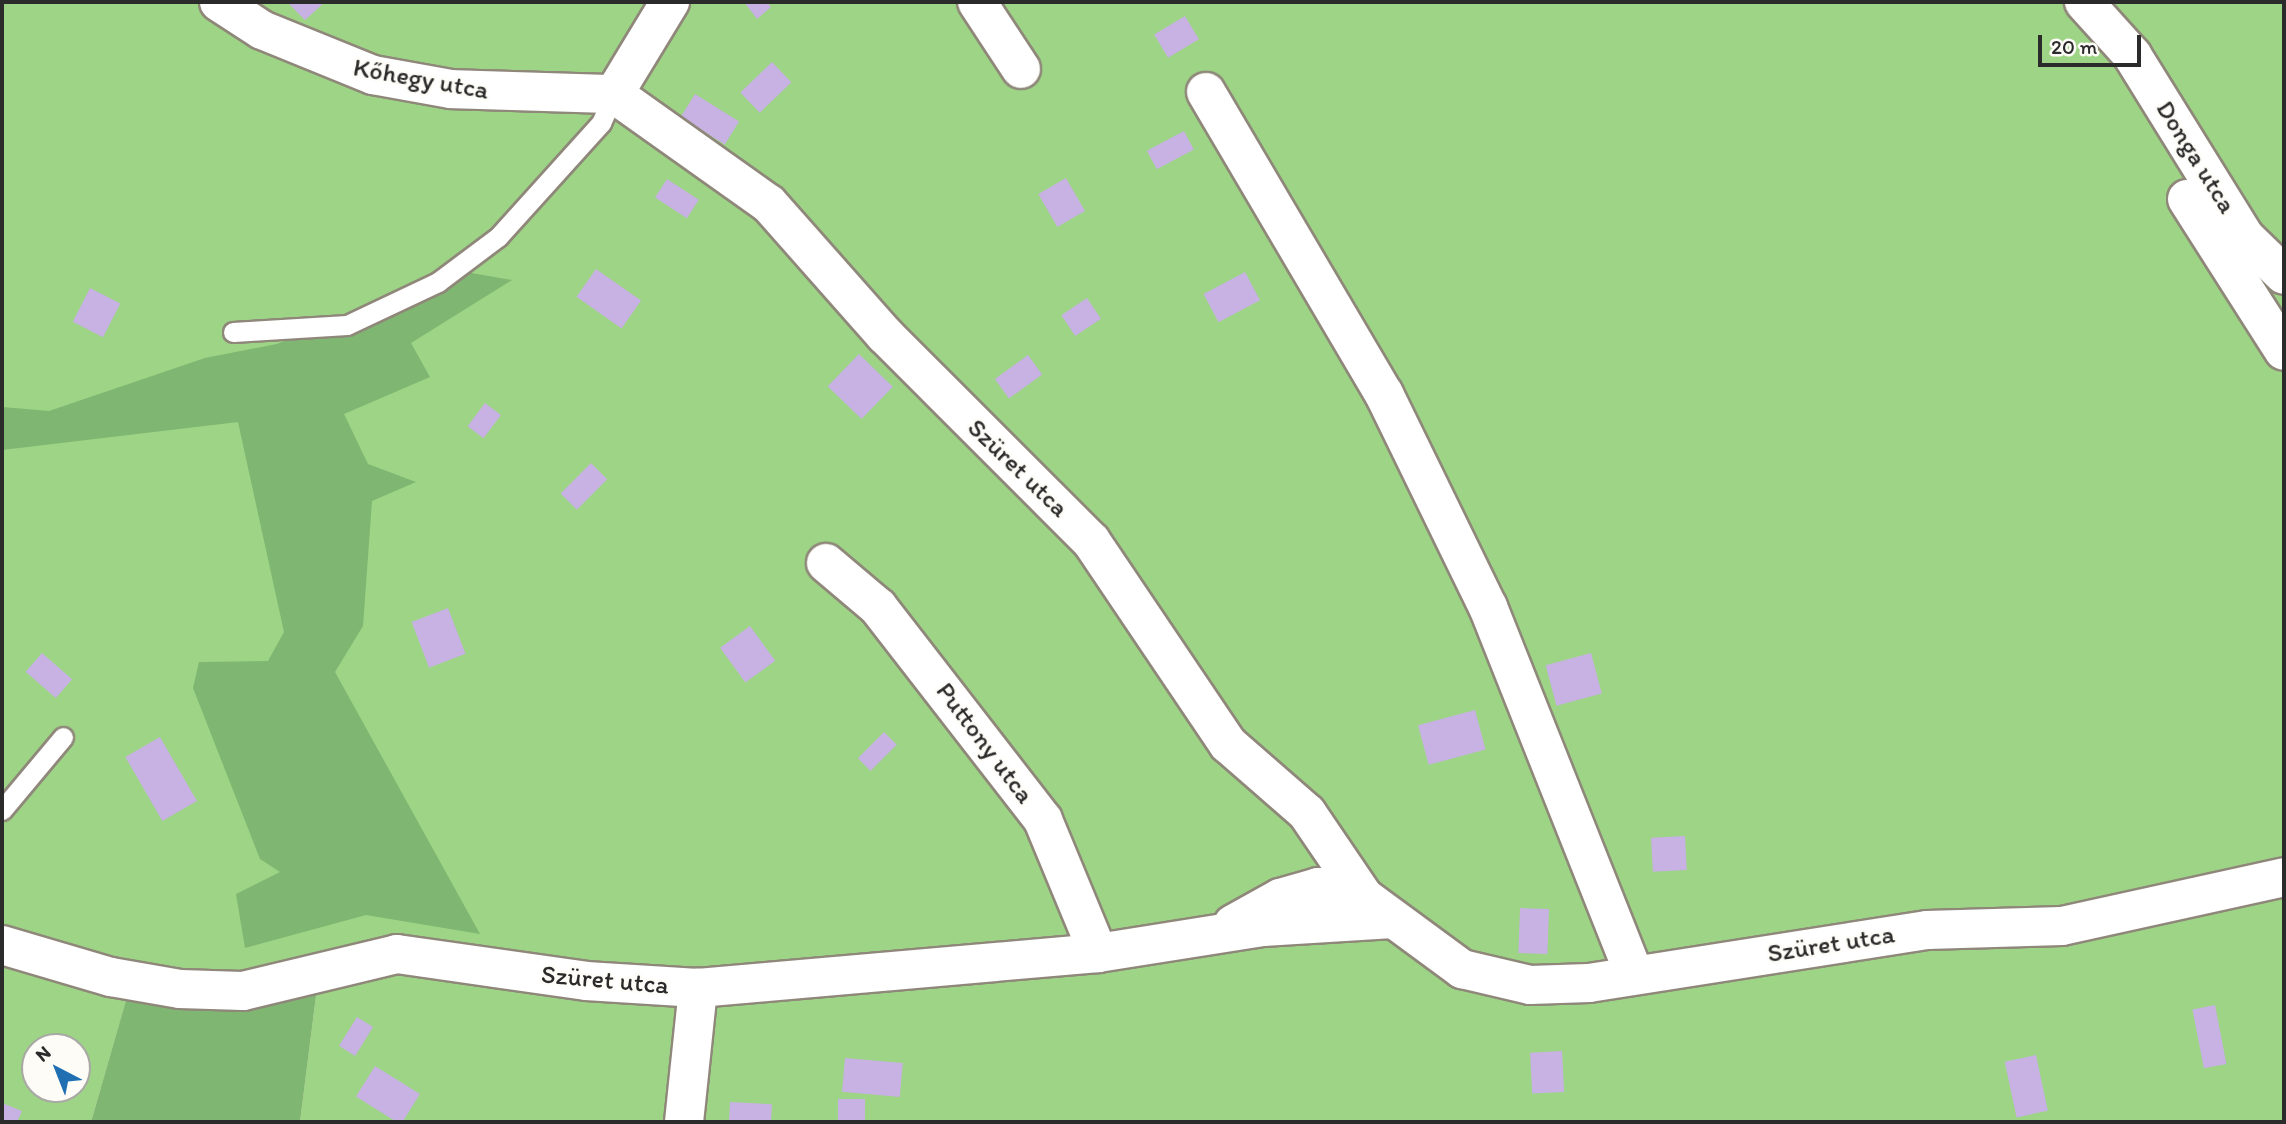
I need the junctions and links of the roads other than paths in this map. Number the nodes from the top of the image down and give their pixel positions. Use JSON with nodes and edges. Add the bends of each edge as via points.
{"nodes":[{"id":1,"x":219,"y":2,"type":"edge"},
{"id":2,"x":670,"y":2,"type":"edge"},
{"id":3,"x":977,"y":2,"type":"edge"},
{"id":4,"x":2084,"y":2,"type":"edge"},
{"id":5,"x":1021,"y":69,"type":"dead end"},
{"id":6,"x":1206,"y":92,"type":"dead end"},
{"id":7,"x":614,"y":94,"type":"junction"},
{"id":8,"x":2187,"y":199,"type":"dead end"},
{"id":9,"x":2234,"y":245,"type":"junction"},
{"id":10,"x":2284,"y":275,"type":"edge"},
{"id":11,"x":233,"y":332,"type":"dead end"},
{"id":12,"x":2284,"y":351,"type":"edge"},
{"id":13,"x":826,"y":563,"type":"dead end"},
{"id":14,"x":63,"y":737,"type":"dead end"},
{"id":15,"x":2,"y":810,"type":"edge"},
{"id":16,"x":2284,"y":877,"type":"edge"},
{"id":17,"x":1379,"y":908,"type":"junction"},
{"id":18,"x":2,"y":945,"type":"edge"},
{"id":19,"x":1098,"y":953,"type":"junction"},
{"id":20,"x":1634,"y":974,"type":"junction"},
{"id":21,"x":698,"y":988,"type":"junction"},
{"id":22,"x":684,"y":1122,"type":"edge"}],
"edges":[{"from":1,"to":7,"type":"street","name":"Kőhegy utca","via":[[262,30],[373,75],[452,89]]},
{"from":2,"to":7,"type":"street"},
{"from":3,"to":5,"type":"street"},
{"from":4,"to":9,"type":"street","name":"Donga utca","via":[[2132,55]]},
{"from":6,"to":20,"type":"street","via":[[1384,394],[1488,607]]},
{"from":7,"to":11,"type":"lane","via":[[601,123],[498,237],[438,282],[347,326]]},
{"from":7,"to":17,"type":"street","name":"Szüret utca","via":[[769,204],[930,383],[1050,496],[1091,541],[1228,744],[1307,813]]},
{"from":8,"to":9,"type":"street"},
{"from":9,"to":10,"type":"street","name":"Donga utca"},
{"from":9,"to":12,"type":"street"},
{"from":13,"to":19,"type":"street","name":"Puttony utca","via":[[878,607],[1043,820]]},
{"from":14,"to":15,"type":"lane"},
{"from":16,"to":20,"type":"street","name":"Szüret utca","via":[[2062,926],[1927,930]]},
{"from":17,"to":19,"type":"street","name":"Szüret utca"},
{"from":17,"to":20,"type":"street","name":"Szüret utca","via":[[1462,969],[1496,981],[1564,985]]},
{"from":18,"to":21,"type":"street","name":"Szüret utca","via":[[111,977],[180,989],[243,992],[397,954],[586,981]]},
{"from":19,"to":21,"type":"street","name":"Szüret utca"},
{"from":21,"to":22,"type":"street"}]}
